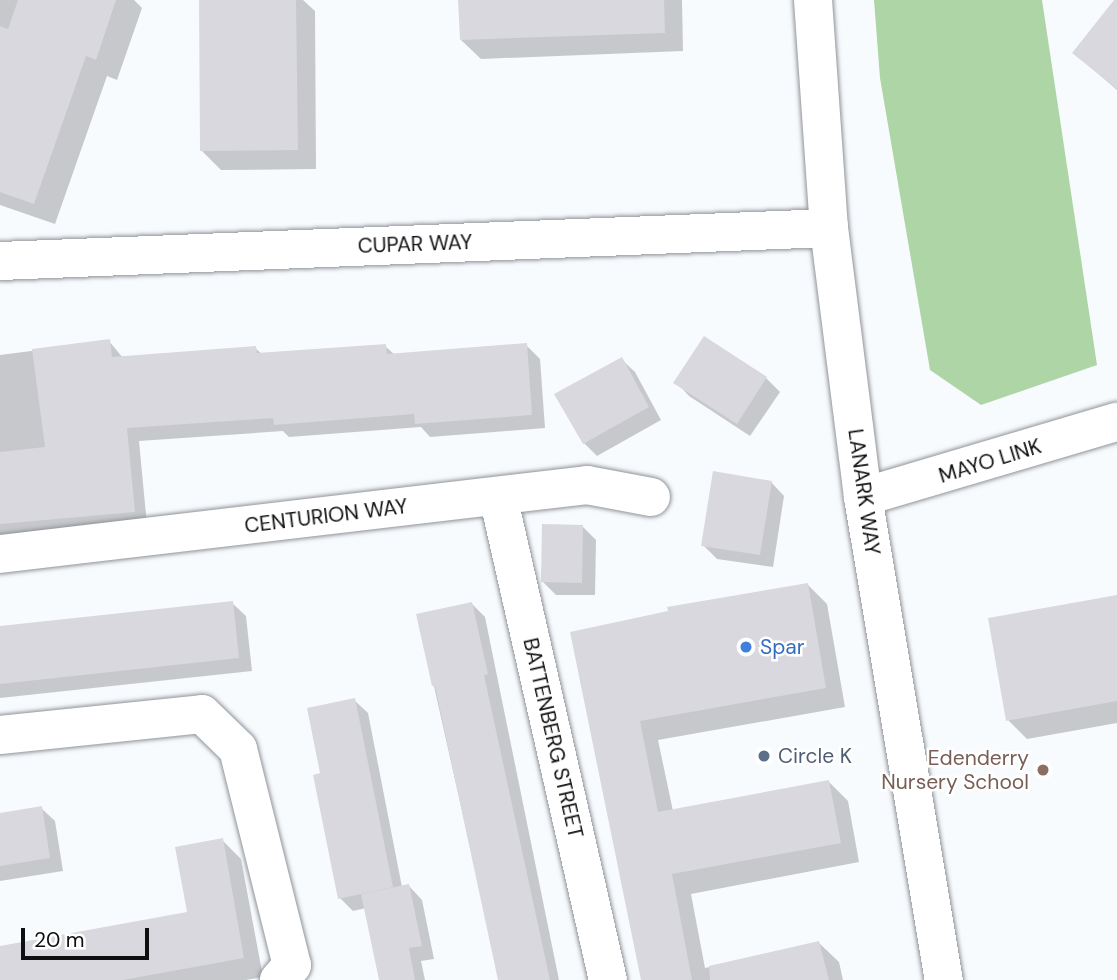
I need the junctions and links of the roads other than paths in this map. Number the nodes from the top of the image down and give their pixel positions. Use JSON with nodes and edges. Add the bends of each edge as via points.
{"nodes":[{"id":1,"x":813,"y":0,"type":"edge"},
{"id":2,"x":829,"y":228,"type":"junction"},
{"id":3,"x":0,"y":261,"type":"edge"},
{"id":4,"x":1117,"y":422,"type":"edge"},
{"id":5,"x":498,"y":496,"type":"junction"},
{"id":6,"x":651,"y":497,"type":"dead end"},
{"id":7,"x":863,"y":497,"type":"junction"},
{"id":8,"x":0,"y":554,"type":"edge"},
{"id":9,"x":0,"y":735,"type":"edge"},
{"id":10,"x":285,"y":972,"type":"edge"},
{"id":11,"x":608,"y":980,"type":"edge"},
{"id":12,"x":944,"y":980,"type":"edge"}],
"edges":[{"from":1,"to":2,"type":"street","name":"LANARK WAY"},
{"from":2,"to":3,"type":"street","name":"CUPAR WAY"},
{"from":2,"to":7,"type":"street","name":"LANARK WAY"},
{"from":4,"to":7,"type":"street","name":"MAYO LINK"},
{"from":5,"to":6,"type":"street","name":"CENTURION WAY","via":[[587,485]]},
{"from":5,"to":8,"type":"street","name":"CENTURION WAY"},
{"from":5,"to":11,"type":"street","name":"BATTENBERG STREET"},
{"from":7,"to":12,"type":"street","name":"LANARK WAY"},
{"from":9,"to":10,"type":"street","via":[[202,713],[238,749]]}]}
